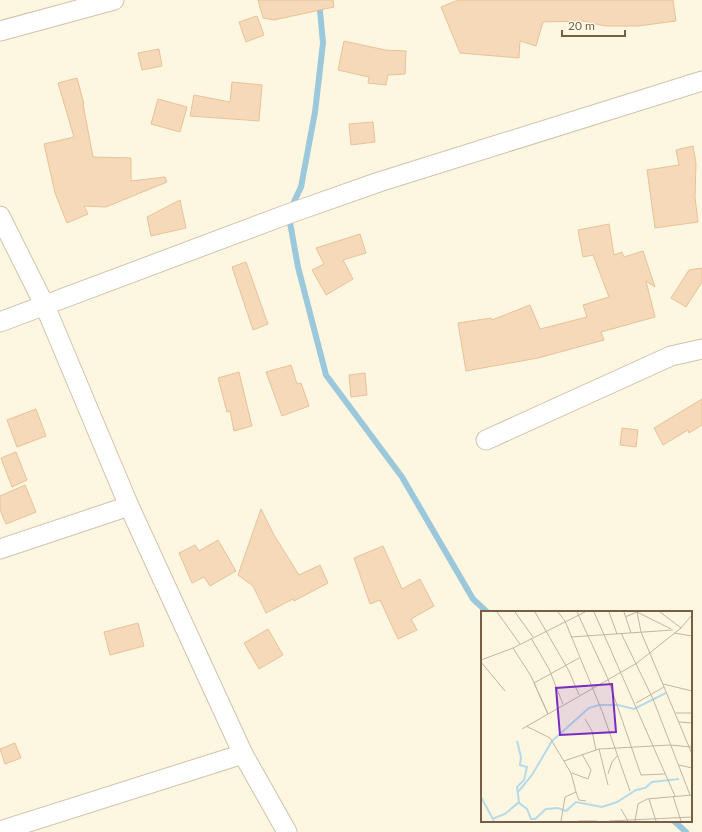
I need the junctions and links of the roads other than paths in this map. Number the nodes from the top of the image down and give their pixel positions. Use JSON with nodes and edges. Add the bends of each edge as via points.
{"nodes":[{"id":1,"x":114,"y":0,"type":"edge"},
{"id":2,"x":0,"y":31,"type":"edge"},
{"id":3,"x":702,"y":81,"type":"edge"},
{"id":4,"x":0,"y":216,"type":"edge"},
{"id":5,"x":45,"y":306,"type":"junction"},
{"id":6,"x":0,"y":322,"type":"edge"},
{"id":7,"x":702,"y":349,"type":"edge"},
{"id":8,"x":486,"y":440,"type":"dead end"},
{"id":9,"x":129,"y":506,"type":"junction"},
{"id":10,"x":0,"y":549,"type":"edge"},
{"id":11,"x":242,"y":754,"type":"junction"},
{"id":12,"x":0,"y":831,"type":"edge"},
{"id":13,"x":287,"y":832,"type":"edge"}],
"edges":[{"from":1,"to":2,"type":"street"},
{"from":3,"to":5,"type":"street","via":[[379,182]]},
{"from":4,"to":5,"type":"street"},
{"from":5,"to":6,"type":"street"},
{"from":5,"to":9,"type":"street"},
{"from":7,"to":8,"type":"street","via":[[671,356]]},
{"from":9,"to":10,"type":"street"},
{"from":9,"to":11,"type":"street"},
{"from":11,"to":12,"type":"street"},
{"from":11,"to":13,"type":"street"}]}
